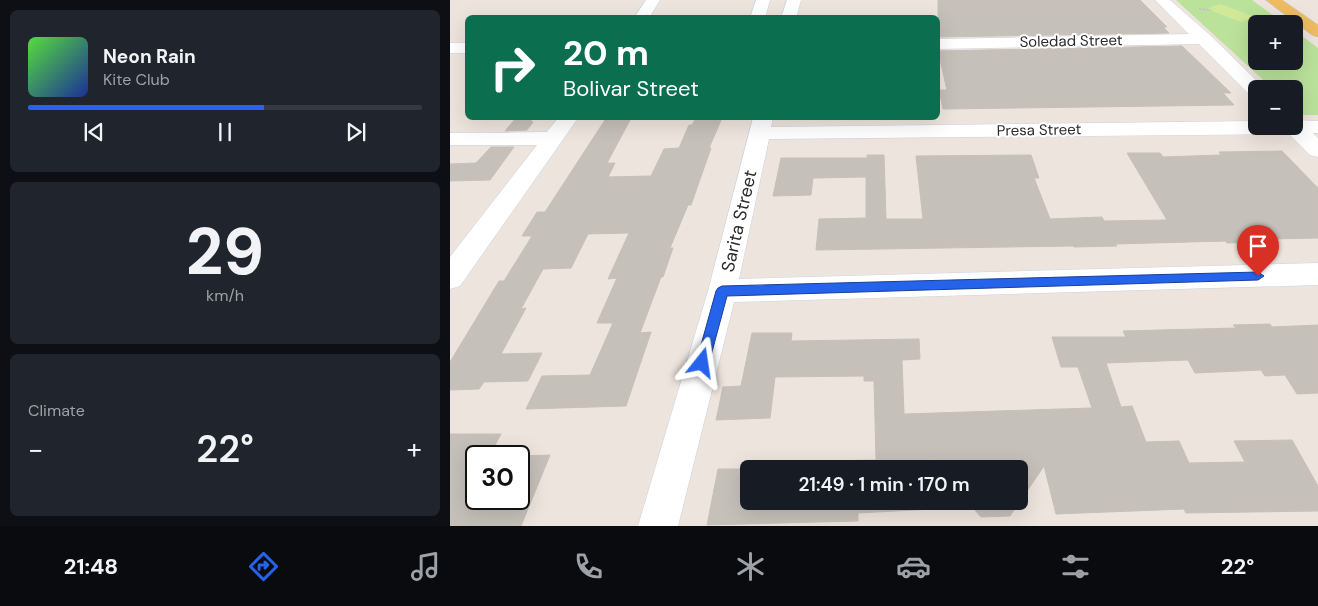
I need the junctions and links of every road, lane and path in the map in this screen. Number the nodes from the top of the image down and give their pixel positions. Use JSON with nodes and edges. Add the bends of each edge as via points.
{"nodes":[{"id":1,"x":653,"y":0,"type":"edge"},
{"id":2,"x":763,"y":0,"type":"edge"},
{"id":3,"x":794,"y":0,"type":"edge"},
{"id":4,"x":1162,"y":0,"type":"edge"},
{"id":5,"x":1273,"y":0,"type":"edge"},
{"id":6,"x":642,"y":15,"type":"edge"},
{"id":7,"x":758,"y":15,"type":"edge"},
{"id":8,"x":789,"y":15,"type":"edge"},
{"id":9,"x":1315,"y":26,"type":"edge"},
{"id":10,"x":1205,"y":39,"type":"junction"},
{"id":11,"x":940,"y":44,"type":"edge"},
{"id":12,"x":450,"y":48,"type":"edge"},
{"id":13,"x":465,"y":48,"type":"edge"},
{"id":14,"x":1248,"y":82,"type":"edge"},
{"id":15,"x":566,"y":120,"type":"edge"},
{"id":16,"x":761,"y":125,"type":"edge"},
{"id":17,"x":1248,"y":127,"type":"edge"},
{"id":18,"x":1303,"y":127,"type":"edge"},
{"id":19,"x":1318,"y":127,"type":"edge"},
{"id":20,"x":1302,"y":135,"type":"edge"},
{"id":21,"x":553,"y":138,"type":"junction"},
{"id":22,"x":450,"y":139,"type":"edge"},
{"id":23,"x":1318,"y":150,"type":"edge"},
{"id":24,"x":1318,"y":274,"type":"edge"},
{"id":25,"x":450,"y":278,"type":"edge"},
{"id":26,"x":722,"y":291,"type":"junction"},
{"id":27,"x":658,"y":526,"type":"edge"}],
"edges":[{"from":1,"to":6,"type":"street"},
{"from":2,"to":7,"type":"street"},
{"from":3,"to":8,"type":"street"},
{"from":4,"to":10,"type":"street"},
{"from":5,"to":9,"type":"main road"},
{"from":10,"to":11,"type":"street","name":"Soledad Street"},
{"from":10,"to":14,"type":"street"},
{"from":12,"to":13,"type":"street"},
{"from":15,"to":21,"type":"street"},
{"from":16,"to":17,"type":"street","name":"Presa Street"},
{"from":16,"to":26,"type":"street","name":"Sarita Street"},
{"from":18,"to":19,"type":"street","name":"Presa Street"},
{"from":20,"to":23,"type":"street"},
{"from":21,"to":22,"type":"street"},
{"from":21,"to":25,"type":"street"},
{"from":24,"to":26,"type":"street"},
{"from":26,"to":27,"type":"street","name":"Sarita Street"}]}
